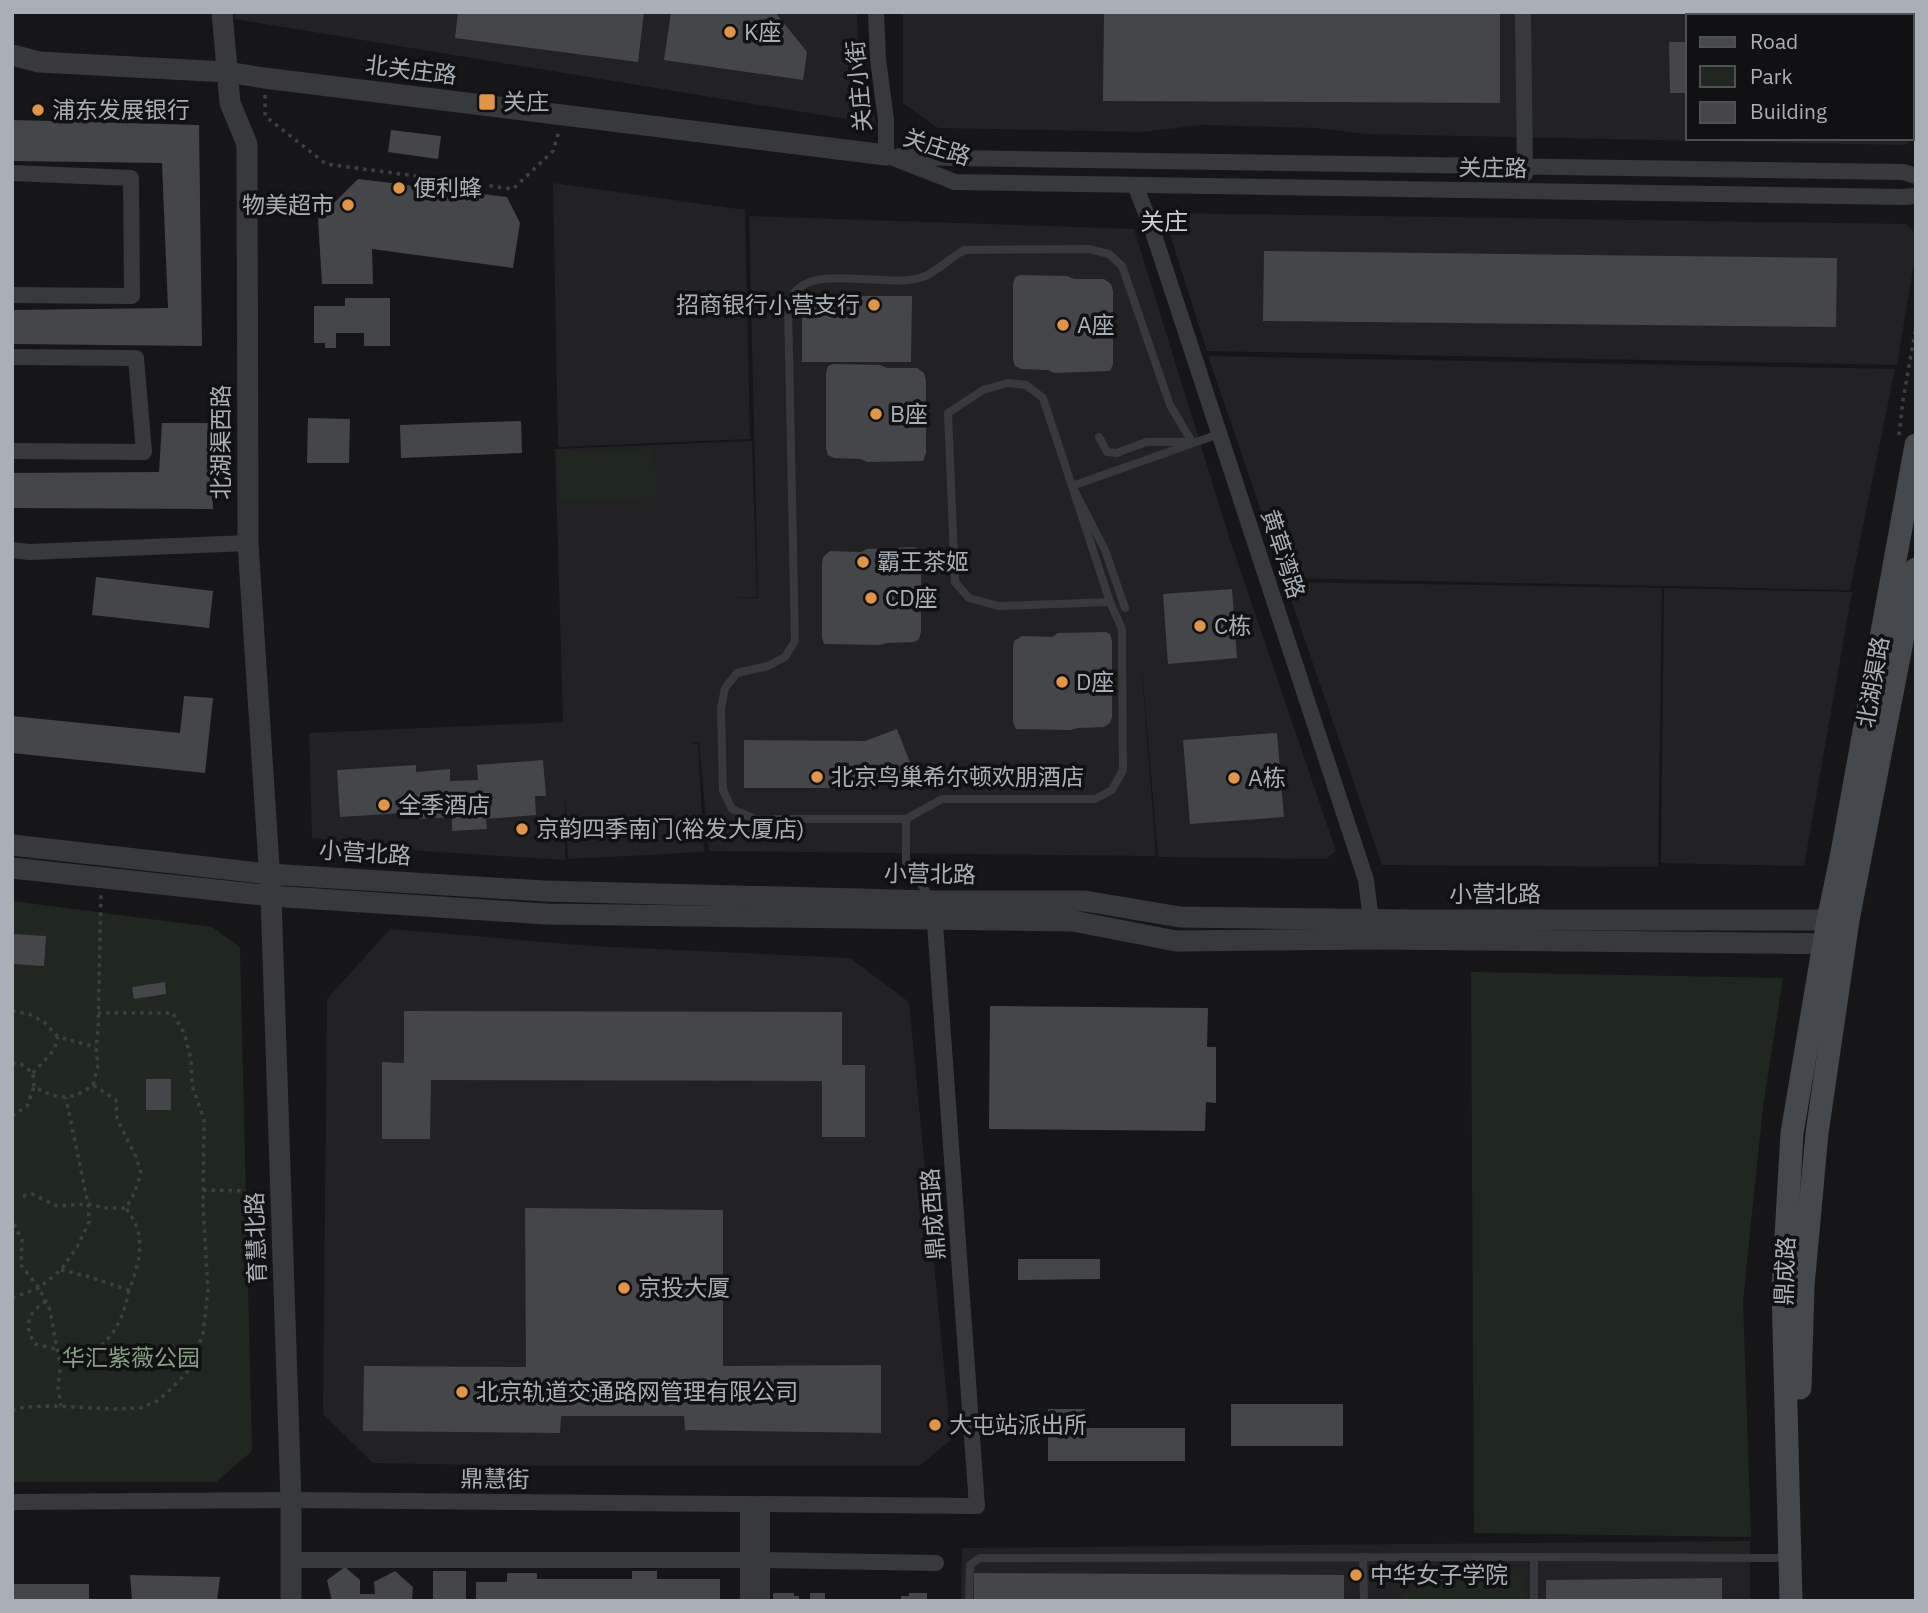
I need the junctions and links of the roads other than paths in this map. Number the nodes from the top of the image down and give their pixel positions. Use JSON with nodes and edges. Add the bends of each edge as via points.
{"nodes":[{"id":1,"x":222,"y":12,"type":"edge"},
{"id":2,"x":876,"y":12,"type":"edge"},
{"id":3,"x":1523,"y":12,"type":"edge"},
{"id":4,"x":12,"y":55,"type":"edge"},
{"id":5,"x":227,"y":72,"type":"junction"},
{"id":6,"x":886,"y":155,"type":"junction"},
{"id":7,"x":1524,"y":166,"type":"junction"},
{"id":8,"x":12,"y":173,"type":"edge"},
{"id":9,"x":1916,"y":176,"type":"edge"},
{"id":10,"x":1135,"y":185,"type":"junction"},
{"id":11,"x":1525,"y":191,"type":"junction"},
{"id":12,"x":1916,"y":196,"type":"edge"},
{"id":13,"x":12,"y":295,"type":"edge"},
{"id":14,"x":12,"y":357,"type":"edge"},
{"id":15,"x":1219,"y":433,"type":"junction"},
{"id":16,"x":1098,"y":437,"type":"dead end"},
{"id":17,"x":1192,"y":442,"type":"junction"},
{"id":18,"x":1916,"y":445,"type":"edge"},
{"id":19,"x":12,"y":451,"type":"edge"},
{"id":20,"x":1072,"y":486,"type":"junction"},
{"id":21,"x":248,"y":543,"type":"junction"},
{"id":22,"x":12,"y":550,"type":"edge"},
{"id":23,"x":1916,"y":569,"type":"edge"},
{"id":24,"x":1110,"y":602,"type":"junction"},
{"id":25,"x":1125,"y":608,"type":"dead end"},
{"id":26,"x":906,"y":819,"type":"junction"},
{"id":27,"x":12,"y":845,"type":"edge"},
{"id":28,"x":12,"y":868,"type":"edge"},
{"id":29,"x":269,"y":874,"type":"junction"},
{"id":30,"x":271,"y":896,"type":"junction"},
{"id":31,"x":934,"y":910,"type":"junction"},
{"id":32,"x":1838,"y":920,"type":"junction"},
{"id":33,"x":1375,"y":929,"type":"junction"},
{"id":34,"x":1834,"y":944,"type":"junction"},
{"id":35,"x":291,"y":1500,"type":"junction"},
{"id":36,"x":12,"y":1502,"type":"edge"},
{"id":37,"x":755,"y":1504,"type":"junction"},
{"id":38,"x":977,"y":1506,"type":"joint"},
{"id":39,"x":1363,"y":1557,"type":"junction"},
{"id":40,"x":1534,"y":1557,"type":"junction"},
{"id":41,"x":1790,"y":1558,"type":"junction"},
{"id":42,"x":291,"y":1560,"type":"junction"},
{"id":43,"x":755,"y":1560,"type":"junction"},
{"id":44,"x":936,"y":1563,"type":"dead end"},
{"id":45,"x":290,"y":1601,"type":"edge"},
{"id":46,"x":748,"y":1601,"type":"edge"},
{"id":47,"x":762,"y":1601,"type":"edge"},
{"id":48,"x":969,"y":1601,"type":"edge"},
{"id":49,"x":1364,"y":1601,"type":"edge"},
{"id":50,"x":1534,"y":1601,"type":"edge"},
{"id":51,"x":1791,"y":1601,"type":"edge"},
{"id":52,"x":1803,"y":1601,"type":"edge"}],
"edges":[{"from":1,"to":5,"type":"street","name":"北湖渠西路"},
{"from":2,"to":6,"type":"street","name":"关庄小街"},
{"from":3,"to":7,"type":"street"},
{"from":4,"to":5,"type":"street","name":"北关庄路","via":[[39,62]]},
{"from":5,"to":6,"type":"street","name":"北关庄路"},
{"from":5,"to":21,"type":"street","name":"北湖渠西路","via":[[230,103],[247,144]]},
{"from":6,"to":7,"type":"street","name":"关庄路"},
{"from":6,"to":10,"type":"street","name":"关庄路","via":[[956,182]]},
{"from":7,"to":9,"type":"street","name":"关庄路","via":[[1903,172]]},
{"from":7,"to":11,"type":"street"},
{"from":8,"to":13,"type":"street","via":[[131,178],[132,296]]},
{"from":10,"to":11,"type":"street","name":"关庄路"},
{"from":10,"to":15,"type":"street","name":"黄草湾路"},
{"from":11,"to":12,"type":"street","name":"关庄路"},
{"from":14,"to":19,"type":"street","via":[[136,358],[144,452]]},
{"from":15,"to":17,"type":"lane"},
{"from":15,"to":33,"type":"street","name":"黄草湾路","via":[[1366,880]]},
{"from":16,"to":17,"type":"lane","via":[[1107,452],[1117,453],[1146,442]]},
{"from":17,"to":20,"type":"lane"},
{"from":17,"to":26,"type":"lane","via":[[1170,404],[1122,266],[1109,254],[1089,249],[964,250],[924,277],[815,279],[796,290],[788,306],[795,641],[785,657],[737,673],[725,688],[721,708],[723,790],[732,809],[755,819]]},
{"from":18,"to":32,"type":"main road","name":"北湖渠路","via":[[1841,858]]},
{"from":20,"to":24,"type":"lane"},
{"from":20,"to":24,"type":"lane","via":[[1043,398],[1026,385],[1008,383],[983,390],[948,413],[954,582],[969,598],[999,606]]},
{"from":20,"to":25,"type":"lane","via":[[1105,550]]},
{"from":21,"to":22,"type":"street"},
{"from":21,"to":29,"type":"street","name":"北湖渠西路"},
{"from":23,"to":32,"type":"main road","name":"北湖渠路"},
{"from":24,"to":26,"type":"lane","via":[[1122,629],[1124,770],[1112,790],[1095,799],[942,799]]},
{"from":26,"to":31,"type":"lane","via":[[906,864]]},
{"from":27,"to":29,"type":"street","name":"小营北路"},
{"from":28,"to":30,"type":"street","name":"小营北路"},
{"from":29,"to":30,"type":"street","name":"育慧北路"},
{"from":29,"to":31,"type":"street","name":"小营北路"},
{"from":30,"to":31,"type":"street","name":"小营北路","via":[[546,914]]},
{"from":30,"to":35,"type":"street","name":"育慧北路"},
{"from":31,"to":33,"type":"street","name":"小营北路","via":[[1073,921],[1176,940]]},
{"from":31,"to":38,"type":"street","name":"鼎成西路"},
{"from":32,"to":33,"type":"street","name":"小营北路"},
{"from":32,"to":34,"type":"main road"},
{"from":33,"to":34,"type":"street","name":"小营北路"},
{"from":34,"to":41,"type":"main road","name":"鼎成路","via":[[1792,1133],[1789,1172],[1783,1289]]},
{"from":34,"to":52,"type":"main road","name":"鼎成路","via":[[1803,1286]]},
{"from":35,"to":36,"type":"street","name":"鼎慧街"},
{"from":35,"to":37,"type":"street","name":"鼎慧街"},
{"from":35,"to":42,"type":"street","name":"育慧北路"},
{"from":37,"to":38,"type":"street","name":"鼎慧街"},
{"from":37,"to":43,"type":"street"},
{"from":39,"to":40,"type":"lane"},
{"from":39,"to":48,"type":"lane","via":[[979,1558],[970,1565]]},
{"from":39,"to":49,"type":"lane"},
{"from":40,"to":41,"type":"lane"},
{"from":40,"to":50,"type":"lane"},
{"from":41,"to":51,"type":"main road","name":"鼎成路"},
{"from":42,"to":43,"type":"street"},
{"from":42,"to":45,"type":"street","name":"育慧北路"},
{"from":43,"to":44,"type":"street"},
{"from":43,"to":46,"type":"street"},
{"from":43,"to":47,"type":"street"}]}
